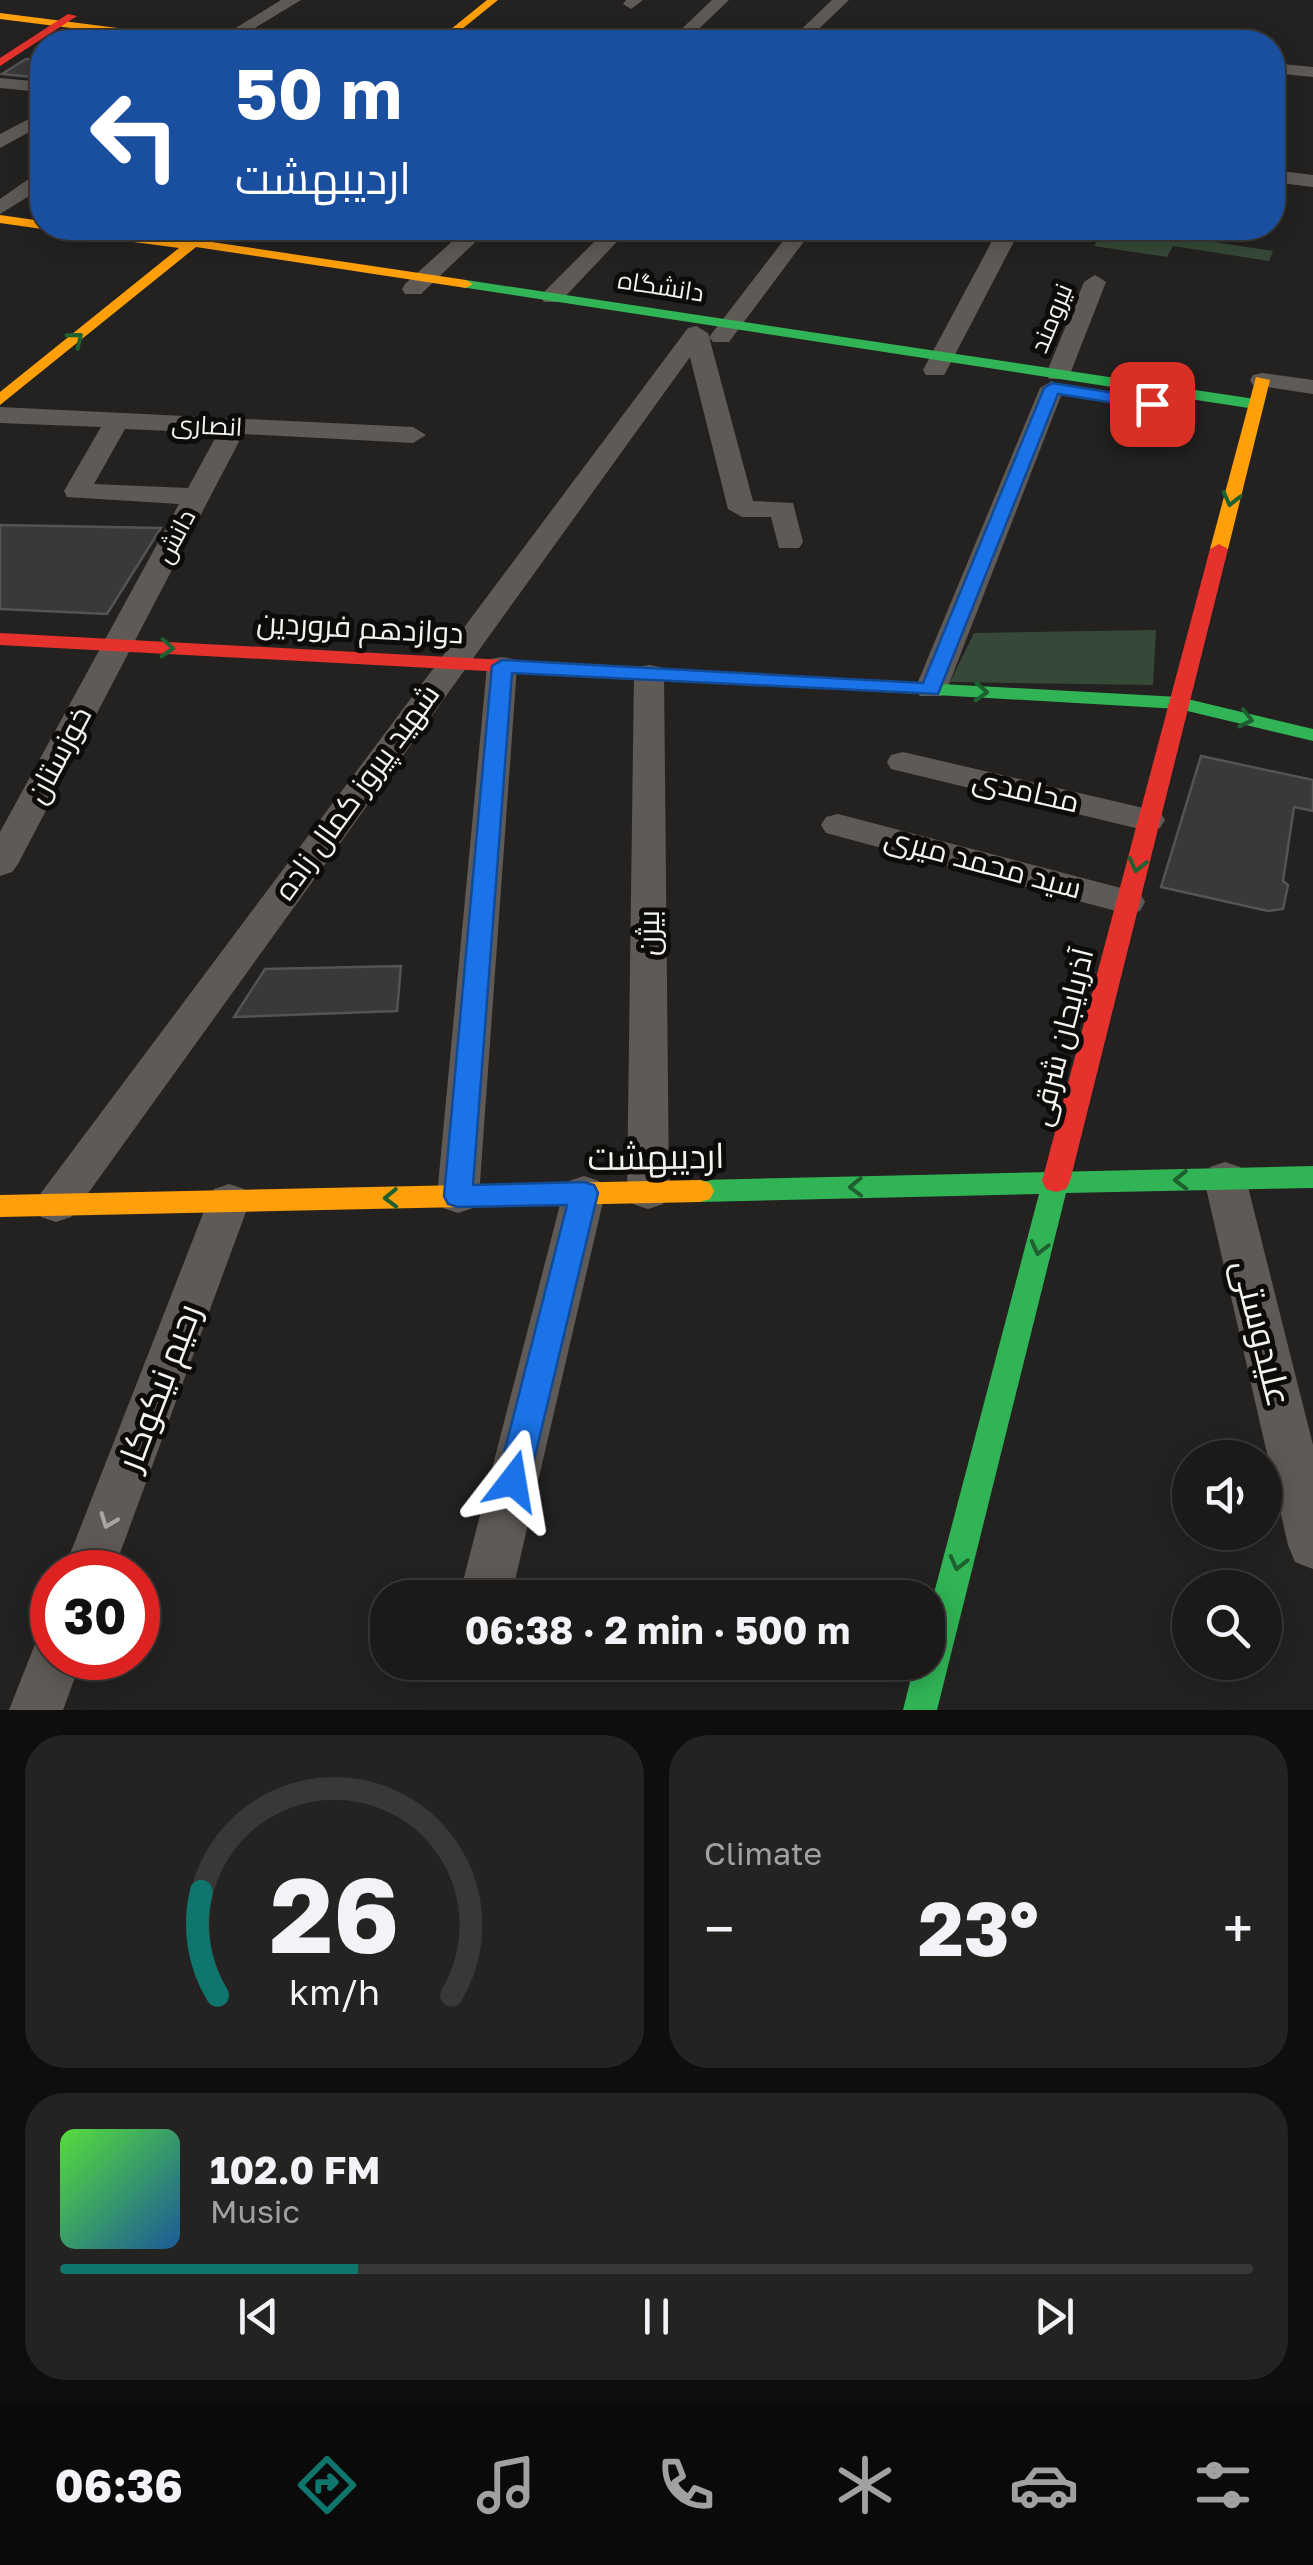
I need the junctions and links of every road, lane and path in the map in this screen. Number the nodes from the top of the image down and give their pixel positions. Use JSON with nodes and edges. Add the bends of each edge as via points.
{"nodes":[{"id":1,"x":95,"y":0,"type":"edge"},
{"id":2,"x":293,"y":0,"type":"edge"},
{"id":3,"x":493,"y":0,"type":"edge"},
{"id":4,"x":721,"y":0,"type":"edge"},
{"id":5,"x":840,"y":0,"type":"edge"},
{"id":6,"x":0,"y":16,"type":"edge"},
{"id":7,"x":60,"y":24,"type":"junction"},
{"id":8,"x":51,"y":30,"type":"edge"},
{"id":9,"x":108,"y":30,"type":"edge"},
{"id":10,"x":241,"y":30,"type":"edge"},
{"id":11,"x":455,"y":30,"type":"edge"},
{"id":12,"x":689,"y":30,"type":"edge"},
{"id":13,"x":809,"y":30,"type":"edge"},
{"id":14,"x":30,"y":44,"type":"edge"},
{"id":15,"x":0,"y":63,"type":"edge"},
{"id":16,"x":1285,"y":69,"type":"edge"},
{"id":17,"x":1313,"y":72,"type":"edge"},
{"id":18,"x":0,"y":83,"type":"edge"},
{"id":19,"x":30,"y":86,"type":"edge"},
{"id":20,"x":30,"y":125,"type":"edge"},
{"id":21,"x":0,"y":142,"type":"edge"},
{"id":22,"x":1285,"y":178,"type":"edge"},
{"id":23,"x":1313,"y":181,"type":"edge"},
{"id":24,"x":30,"y":187,"type":"edge"},
{"id":25,"x":0,"y":208,"type":"edge"},
{"id":26,"x":0,"y":219,"type":"edge"},
{"id":27,"x":30,"y":223,"type":"edge"},
{"id":28,"x":141,"y":240,"type":"edge"},
{"id":29,"x":197,"y":240,"type":"edge"},
{"id":30,"x":466,"y":240,"type":"edge"},
{"id":31,"x":608,"y":240,"type":"edge"},
{"id":32,"x":792,"y":240,"type":"edge"},
{"id":33,"x":1004,"y":240,"type":"edge"},
{"id":34,"x":187,"y":248,"type":"junction"},
{"id":35,"x":1095,"y":282,"type":"dead end"},
{"id":36,"x":420,"y":284,"type":"junction"},
{"id":37,"x":550,"y":304,"type":"junction"},
{"id":38,"x":713,"y":329,"type":"junction"},
{"id":39,"x":938,"y":363,"type":"junction"},
{"id":40,"x":1055,"y":381,"type":"junction"},
{"id":41,"x":1313,"y":387,"type":"edge"},
{"id":42,"x":0,"y":400,"type":"edge"},
{"id":43,"x":1256,"y":401,"type":"junction"},
{"id":44,"x":0,"y":415,"type":"edge"},
{"id":45,"x":117,"y":421,"type":"junction"},
{"id":46,"x":234,"y":427,"type":"junction"},
{"id":47,"x":413,"y":436,"type":"dead end"},
{"id":48,"x":196,"y":497,"type":"junction"},
{"id":49,"x":789,"y":542,"type":"dead end"},
{"id":50,"x":0,"y":639,"type":"edge"},
{"id":51,"x":117,"y":645,"type":"junction"},
{"id":52,"x":452,"y":664,"type":"junction"},
{"id":53,"x":502,"y":666,"type":"junction"},
{"id":54,"x":649,"y":674,"type":"junction"},
{"id":55,"x":931,"y":690,"type":"junction"},
{"id":56,"x":1179,"y":703,"type":"junction"},
{"id":57,"x":1313,"y":734,"type":"edge"},
{"id":58,"x":903,"y":762,"type":"dead end"},
{"id":59,"x":1148,"y":820,"type":"junction"},
{"id":60,"x":838,"y":825,"type":"dead end"},
{"id":61,"x":0,"y":864,"type":"edge"},
{"id":62,"x":1128,"y":902,"type":"junction"},
{"id":63,"x":1313,"y":1177,"type":"edge"},
{"id":64,"x":1224,"y":1179,"type":"junction"},
{"id":65,"x":1055,"y":1183,"type":"junction"},
{"id":66,"x":648,"y":1192,"type":"junction"},
{"id":67,"x":584,"y":1193,"type":"junction"},
{"id":68,"x":458,"y":1196,"type":"junction"},
{"id":69,"x":229,"y":1201,"type":"junction"},
{"id":70,"x":56,"y":1205,"type":"junction"},
{"id":71,"x":0,"y":1206,"type":"edge"},
{"id":72,"x":1313,"y":1546,"type":"edge"},
{"id":73,"x":96,"y":1550,"type":"edge"},
{"id":74,"x":488,"y":1580,"type":"edge"},
{"id":75,"x":48,"y":1680,"type":"edge"},
{"id":76,"x":36,"y":1710,"type":"edge"},
{"id":77,"x":920,"y":1710,"type":"edge"}],
"edges":[{"from":1,"to":7,"type":"main road"},
{"from":2,"to":10,"type":"street"},
{"from":3,"to":11,"type":"main road"},
{"from":4,"to":12,"type":"street"},
{"from":5,"to":13,"type":"street"},
{"from":6,"to":7,"type":"main road"},
{"from":7,"to":8,"type":"main road"},
{"from":7,"to":9,"type":"main road"},
{"from":14,"to":15,"type":"main road"},
{"from":16,"to":17,"type":"street"},
{"from":18,"to":19,"type":"street"},
{"from":20,"to":21,"type":"street"},
{"from":22,"to":23,"type":"street"},
{"from":24,"to":25,"type":"street"},
{"from":26,"to":27,"type":"main road"},
{"from":28,"to":34,"type":"main road","name":"دانشگاه"},
{"from":29,"to":34,"type":"main road"},
{"from":30,"to":36,"type":"street"},
{"from":31,"to":37,"type":"street"},
{"from":32,"to":38,"type":"street","name":"شهید پیروز کمال زاده"},
{"from":33,"to":39,"type":"street"},
{"from":34,"to":36,"type":"main road","name":"دانشگاه"},
{"from":42,"to":34,"type":"main road","one_way":true},
{"from":35,"to":40,"type":"street","name":"نیرومند"},
{"from":36,"to":37,"type":"main road","name":"دانشگاه"},
{"from":37,"to":38,"type":"main road","name":"دانشگاه"},
{"from":38,"to":39,"type":"main road","name":"دانشگاه"},
{"from":38,"to":49,"type":"street","via":[[742,509],[783,509]]},
{"from":38,"to":52,"type":"street","name":"شهید پیروز کمال زاده"},
{"from":39,"to":40,"type":"main road","name":"دانشگاه"},
{"from":40,"to":43,"type":"main road","name":"دانشگاه"},
{"from":40,"to":55,"type":"street","name":"نیرومند"},
{"from":41,"to":43,"type":"street"},
{"from":43,"to":56,"type":"main road","name":"آذربایجان شرقی","one_way":true},
{"from":44,"to":45,"type":"street","name":"انصاری"},
{"from":45,"to":46,"type":"street","name":"انصاری"},
{"from":45,"to":48,"type":"street","via":[[77,491]]},
{"from":46,"to":47,"type":"street","name":"انصاری"},
{"from":46,"to":48,"type":"street","name":"دانش"},
{"from":48,"to":51,"type":"street","name":"دانش"},
{"from":50,"to":51,"type":"main road","name":"دوازدهم فروردین"},
{"from":51,"to":52,"type":"main road","name":"دوازدهم فروردین","one_way":true},
{"from":51,"to":61,"type":"street","name":"خوزستان"},
{"from":52,"to":53,"type":"main road","name":"دوازدهم فروردین"},
{"from":52,"to":70,"type":"street","name":"شهید پیروز کمال زاده"},
{"from":53,"to":54,"type":"main road","name":"دوازدهم فروردین"},
{"from":53,"to":68,"type":"street"},
{"from":54,"to":55,"type":"main road","name":"دوازدهم فروردین"},
{"from":54,"to":66,"type":"street","name":"بیژن"},
{"from":55,"to":56,"type":"main road","name":"دوازدهم فروردین","one_way":true},
{"from":56,"to":57,"type":"main road","name":"دوازدهم فروردین","one_way":true},
{"from":56,"to":59,"type":"main road","name":"آذربایجان شرقی"},
{"from":58,"to":59,"type":"street","name":"محامدی"},
{"from":59,"to":62,"type":"main road","name":"آذربایجان شرقی","one_way":true},
{"from":60,"to":62,"type":"street","name":"سید محمد میری"},
{"from":62,"to":65,"type":"main road","name":"آذربایجان شرقی"},
{"from":63,"to":64,"type":"main road","name":"اردیبهشت"},
{"from":64,"to":65,"type":"main road","name":"اردیبهشت","one_way":true},
{"from":64,"to":72,"type":"street","name":"علیدوستی"},
{"from":65,"to":66,"type":"main road","name":"اردیبهشت","one_way":true},
{"from":65,"to":77,"type":"main road","name":"آذربایجان شرقی","one_way":true},
{"from":66,"to":67,"type":"main road","name":"اردیبهشت"},
{"from":67,"to":68,"type":"main road","name":"اردیبهشت"},
{"from":67,"to":74,"type":"street"},
{"from":68,"to":69,"type":"main road","name":"اردیبهشت","one_way":true},
{"from":69,"to":70,"type":"main road","name":"اردیبهشت"},
{"from":69,"to":73,"type":"street","name":"رحیم نیکوکار","one_way":true},
{"from":70,"to":71,"type":"main road","name":"اردیبهشت"},
{"from":75,"to":76,"type":"street"}]}
